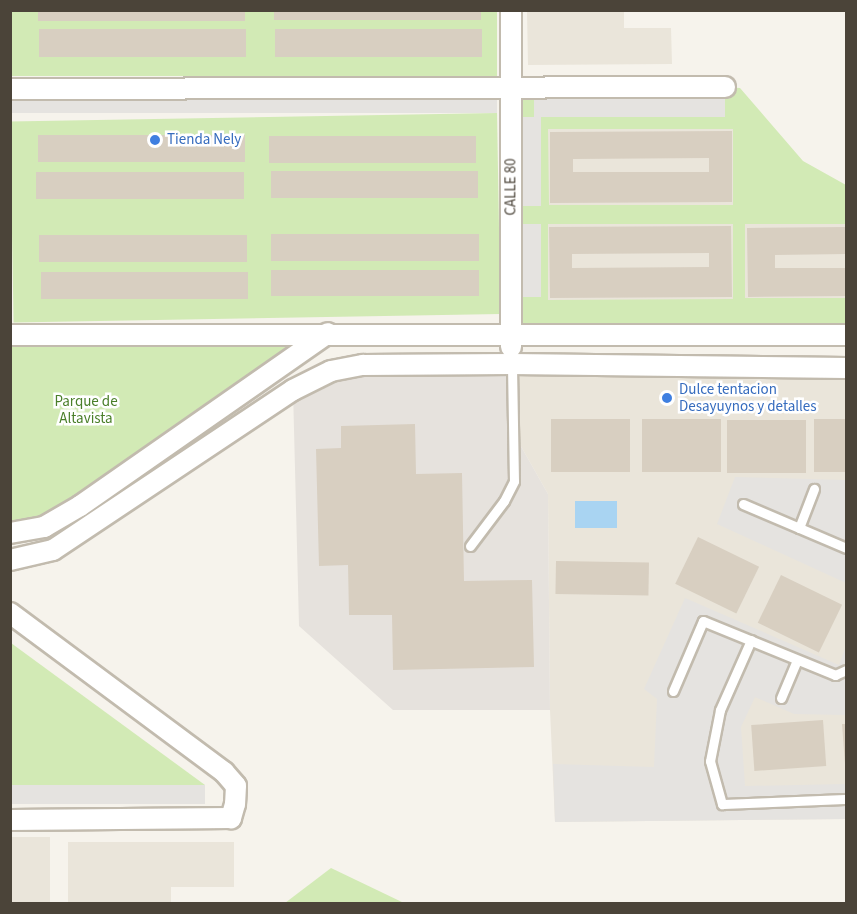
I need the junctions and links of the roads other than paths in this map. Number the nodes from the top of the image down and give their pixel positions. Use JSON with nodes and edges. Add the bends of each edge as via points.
{"nodes":[{"id":1,"x":511,"y":10,"type":"edge"},
{"id":2,"x":726,"y":87,"type":"dead end"},
{"id":3,"x":510,"y":88,"type":"junction"},
{"id":4,"x":10,"y":89,"type":"edge"},
{"id":5,"x":328,"y":333,"type":"junction"},
{"id":6,"x":10,"y":335,"type":"edge"},
{"id":7,"x":846,"y":335,"type":"edge"},
{"id":8,"x":511,"y":336,"type":"junction"},
{"id":9,"x":512,"y":364,"type":"junction"},
{"id":10,"x":846,"y":368,"type":"edge"},
{"id":11,"x":814,"y":489,"type":"dead end"},
{"id":12,"x":743,"y":504,"type":"dead end"},
{"id":13,"x":799,"y":528,"type":"junction"},
{"id":14,"x":10,"y":533,"type":"edge"},
{"id":15,"x":470,"y":546,"type":"dead end"},
{"id":16,"x":846,"y":548,"type":"edge"},
{"id":17,"x":10,"y":560,"type":"edge"},
{"id":18,"x":10,"y":613,"type":"edge"},
{"id":19,"x":751,"y":640,"type":"junction"},
{"id":20,"x":797,"y":660,"type":"junction"},
{"id":21,"x":846,"y":670,"type":"edge"},
{"id":22,"x":673,"y":690,"type":"dead end"},
{"id":23,"x":781,"y":698,"type":"dead end"},
{"id":24,"x":846,"y":799,"type":"edge"},
{"id":25,"x":10,"y":820,"type":"edge"}],
"edges":[{"from":1,"to":3,"type":"street","name":"CALLE 80"},
{"from":2,"to":3,"type":"street"},
{"from":3,"to":4,"type":"street"},
{"from":3,"to":8,"type":"street","name":"CALLE 80"},
{"from":5,"to":6,"type":"street"},
{"from":5,"to":8,"type":"street"},
{"from":5,"to":14,"type":"street","via":[[80,506],[44,526]]},
{"from":7,"to":8,"type":"street"},
{"from":8,"to":9,"type":"street","name":"CALLE 80"},
{"from":9,"to":10,"type":"street"},
{"from":9,"to":15,"type":"lane","via":[[514,481]]},
{"from":9,"to":17,"type":"street","via":[[363,365],[331,371],[293,390],[53,550]]},
{"from":11,"to":13,"type":"lane"},
{"from":12,"to":13,"type":"lane"},
{"from":13,"to":16,"type":"lane"},
{"from":18,"to":25,"type":"street","via":[[224,772],[236,786],[231,818]]},
{"from":19,"to":20,"type":"lane"},
{"from":19,"to":22,"type":"lane","via":[[703,621]]},
{"from":19,"to":24,"type":"lane","via":[[720,710],[710,762],[722,804]]},
{"from":20,"to":21,"type":"lane","via":[[834,675]]},
{"from":20,"to":23,"type":"lane"}]}
